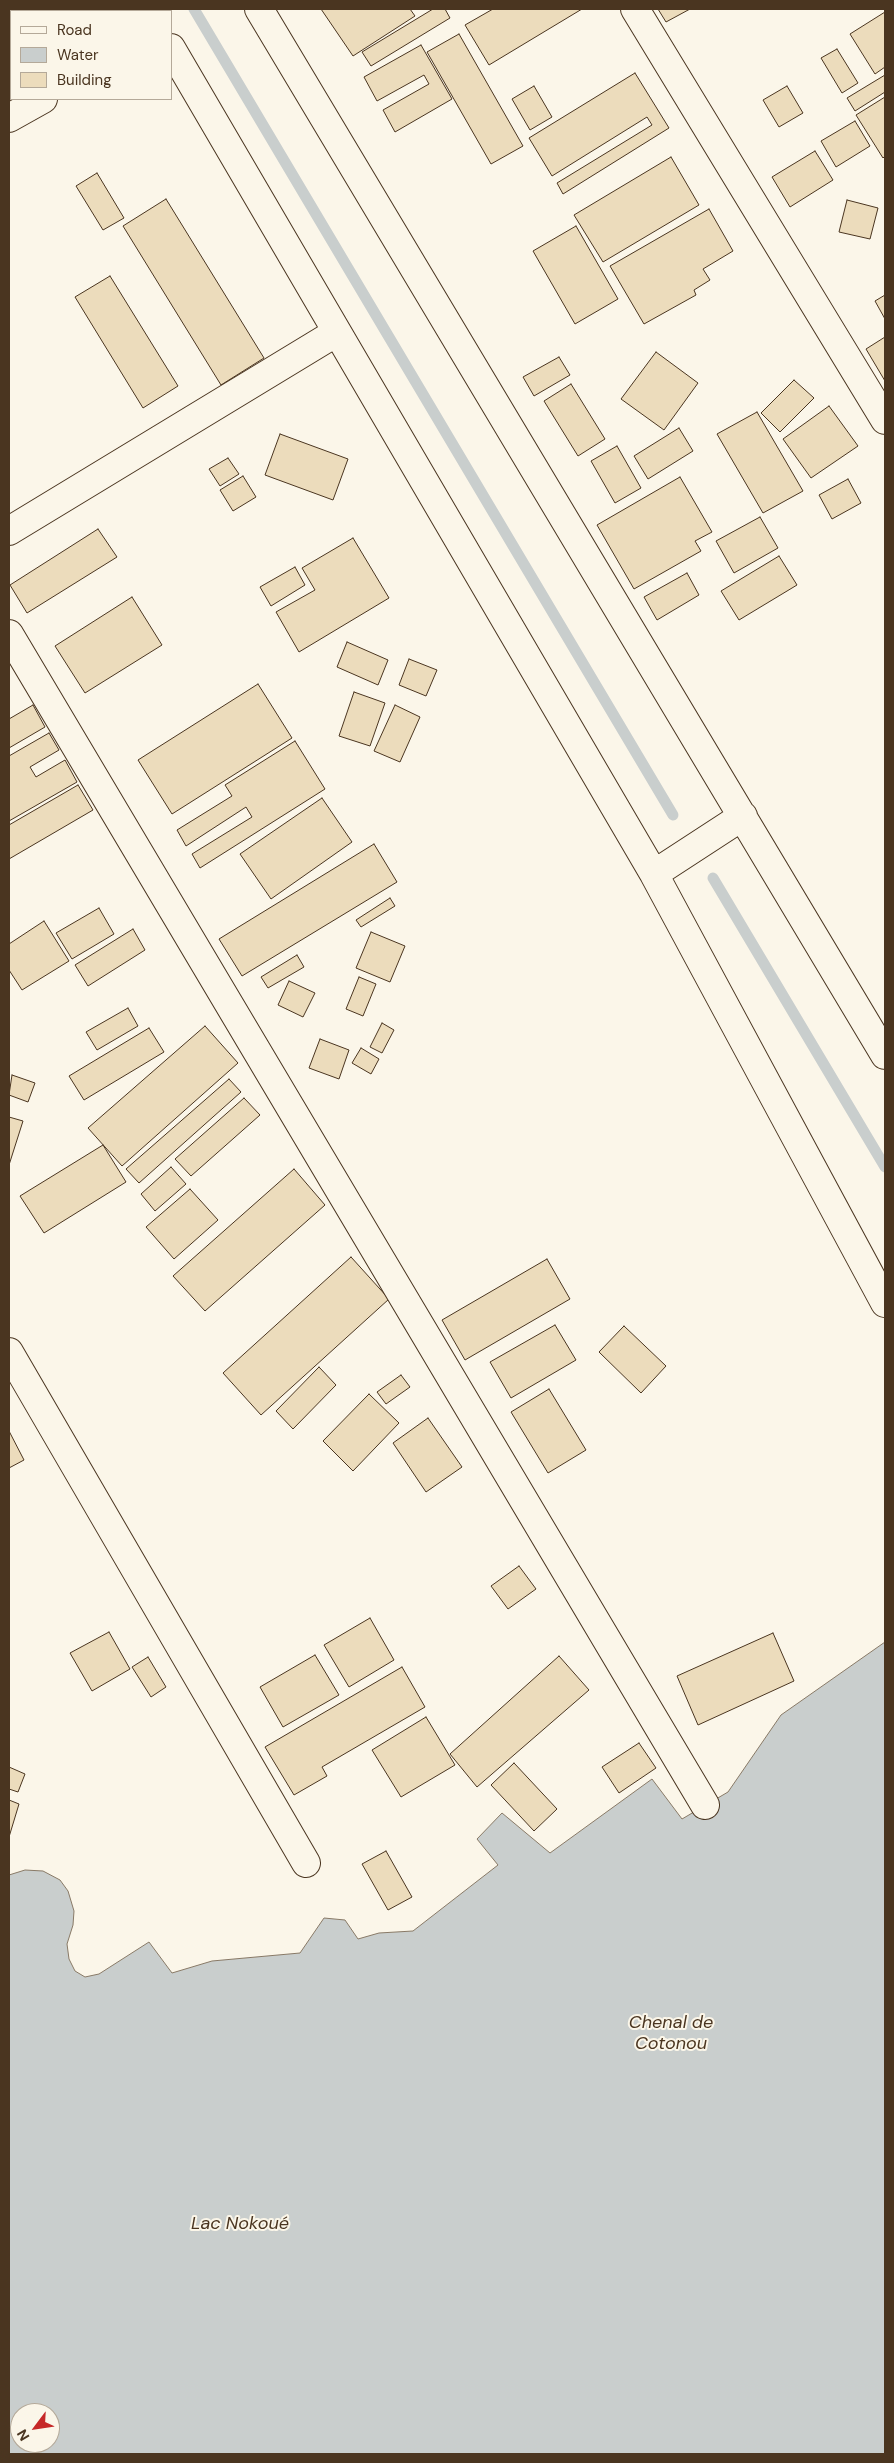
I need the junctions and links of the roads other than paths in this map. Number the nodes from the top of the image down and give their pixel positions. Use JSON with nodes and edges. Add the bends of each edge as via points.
{"nodes":[{"id":1,"x":259,"y":9,"type":"edge"},
{"id":2,"x":635,"y":9,"type":"edge"},
{"id":3,"x":172,"y":50,"type":"edge"},
{"id":4,"x":41,"y":100,"type":"edge"},
{"id":5,"x":9,"y":118,"type":"edge"},
{"id":6,"x":337,"y":332,"type":"junction"},
{"id":7,"x":885,"y":420,"type":"edge"},
{"id":8,"x":9,"y":531,"type":"edge"},
{"id":9,"x":9,"y":634,"type":"edge"},
{"id":10,"x":743,"y":816,"type":"junction"},
{"id":11,"x":654,"y":874,"type":"junction"},
{"id":12,"x":885,"y":1055,"type":"edge"},
{"id":13,"x":885,"y":1303,"type":"edge"},
{"id":14,"x":9,"y":1352,"type":"edge"},
{"id":15,"x":705,"y":1805,"type":"dead end"},
{"id":16,"x":306,"y":1863,"type":"dead end"}],
"edges":[{"from":1,"to":10,"type":"street"},
{"from":2,"to":7,"type":"street"},
{"from":3,"to":6,"type":"street"},
{"from":4,"to":5,"type":"street"},
{"from":6,"to":8,"type":"street"},
{"from":6,"to":11,"type":"street"},
{"from":9,"to":15,"type":"street"},
{"from":10,"to":11,"type":"street"},
{"from":10,"to":12,"type":"street"},
{"from":11,"to":13,"type":"street"},
{"from":14,"to":16,"type":"street"}]}
